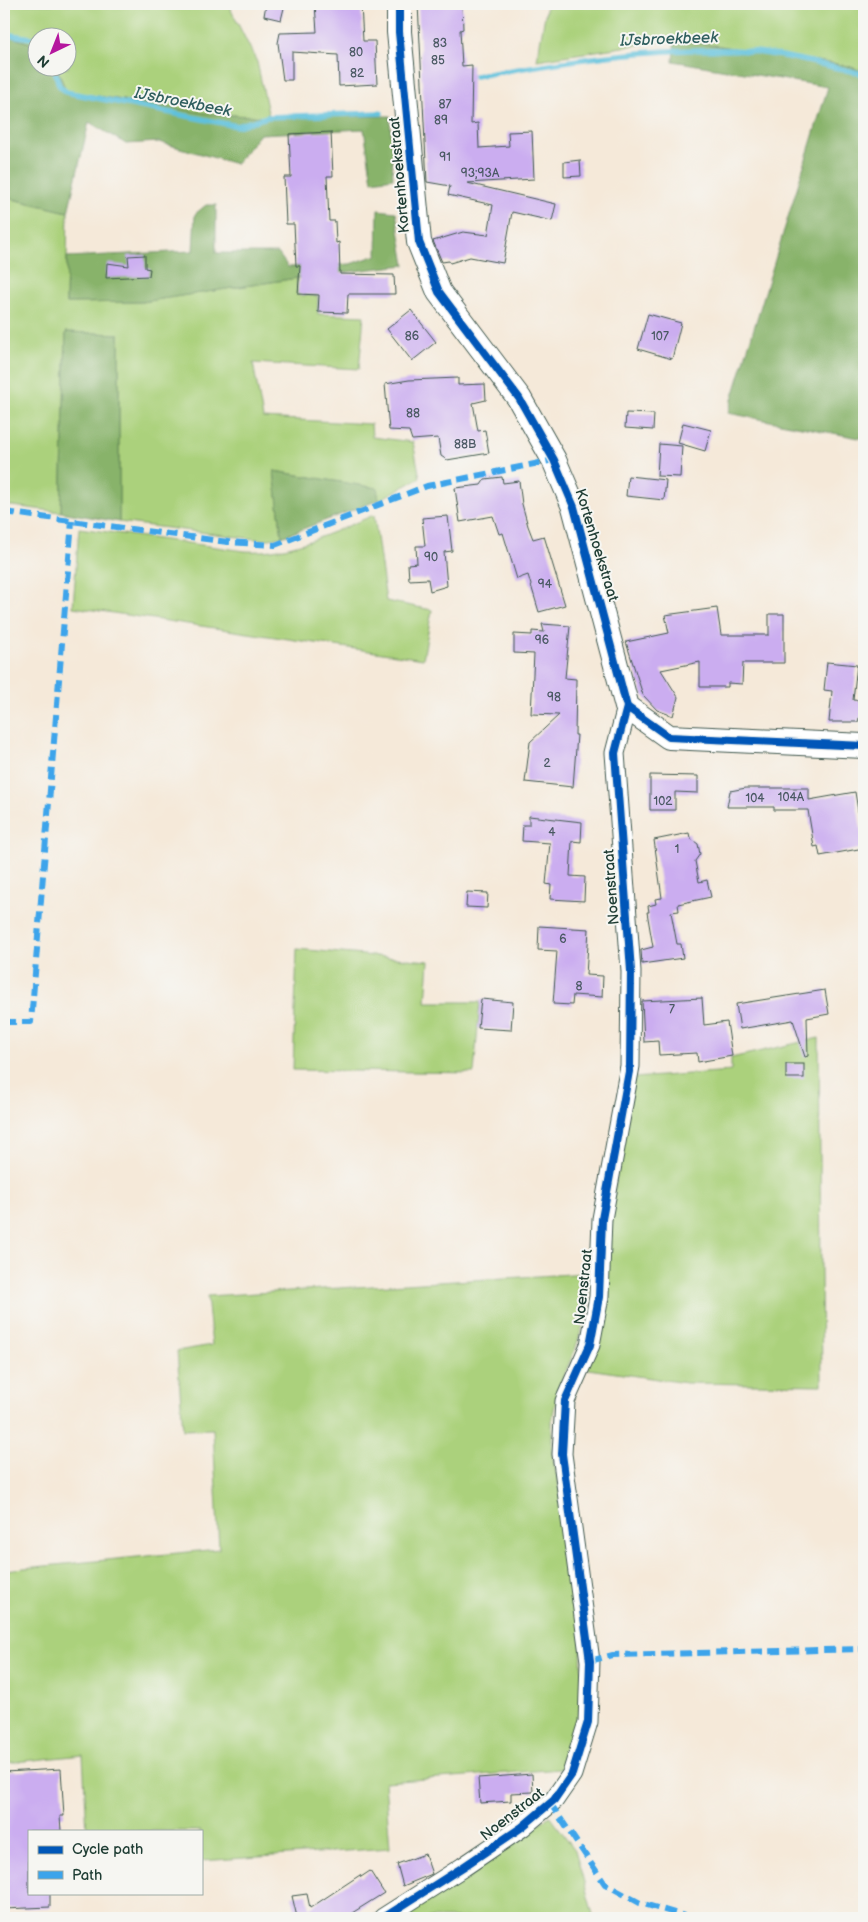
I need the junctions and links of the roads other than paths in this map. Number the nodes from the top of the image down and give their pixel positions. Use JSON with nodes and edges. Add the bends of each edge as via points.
{"nodes":[{"id":1,"x":400,"y":4,"type":"edge"},
{"id":2,"x":627,"y":707,"type":"junction"},
{"id":3,"x":864,"y":746,"type":"edge"},
{"id":4,"x":384,"y":1918,"type":"edge"}],
"edges":[{"from":1,"to":2,"type":"street","name":"Kortenhoekstraat","via":[[399,32],[419,242],[440,292],[520,398],[554,460],[574,507]]},
{"from":2,"to":3,"type":"street","via":[[669,737]]},
{"from":2,"to":4,"type":"street","name":"Noenstraat","via":[[616,752],[631,971],[630,1066],[602,1219],[599,1297],[590,1344],[565,1401],[562,1454],[590,1661],[588,1722],[572,1774],[554,1800],[522,1827]]}]}
